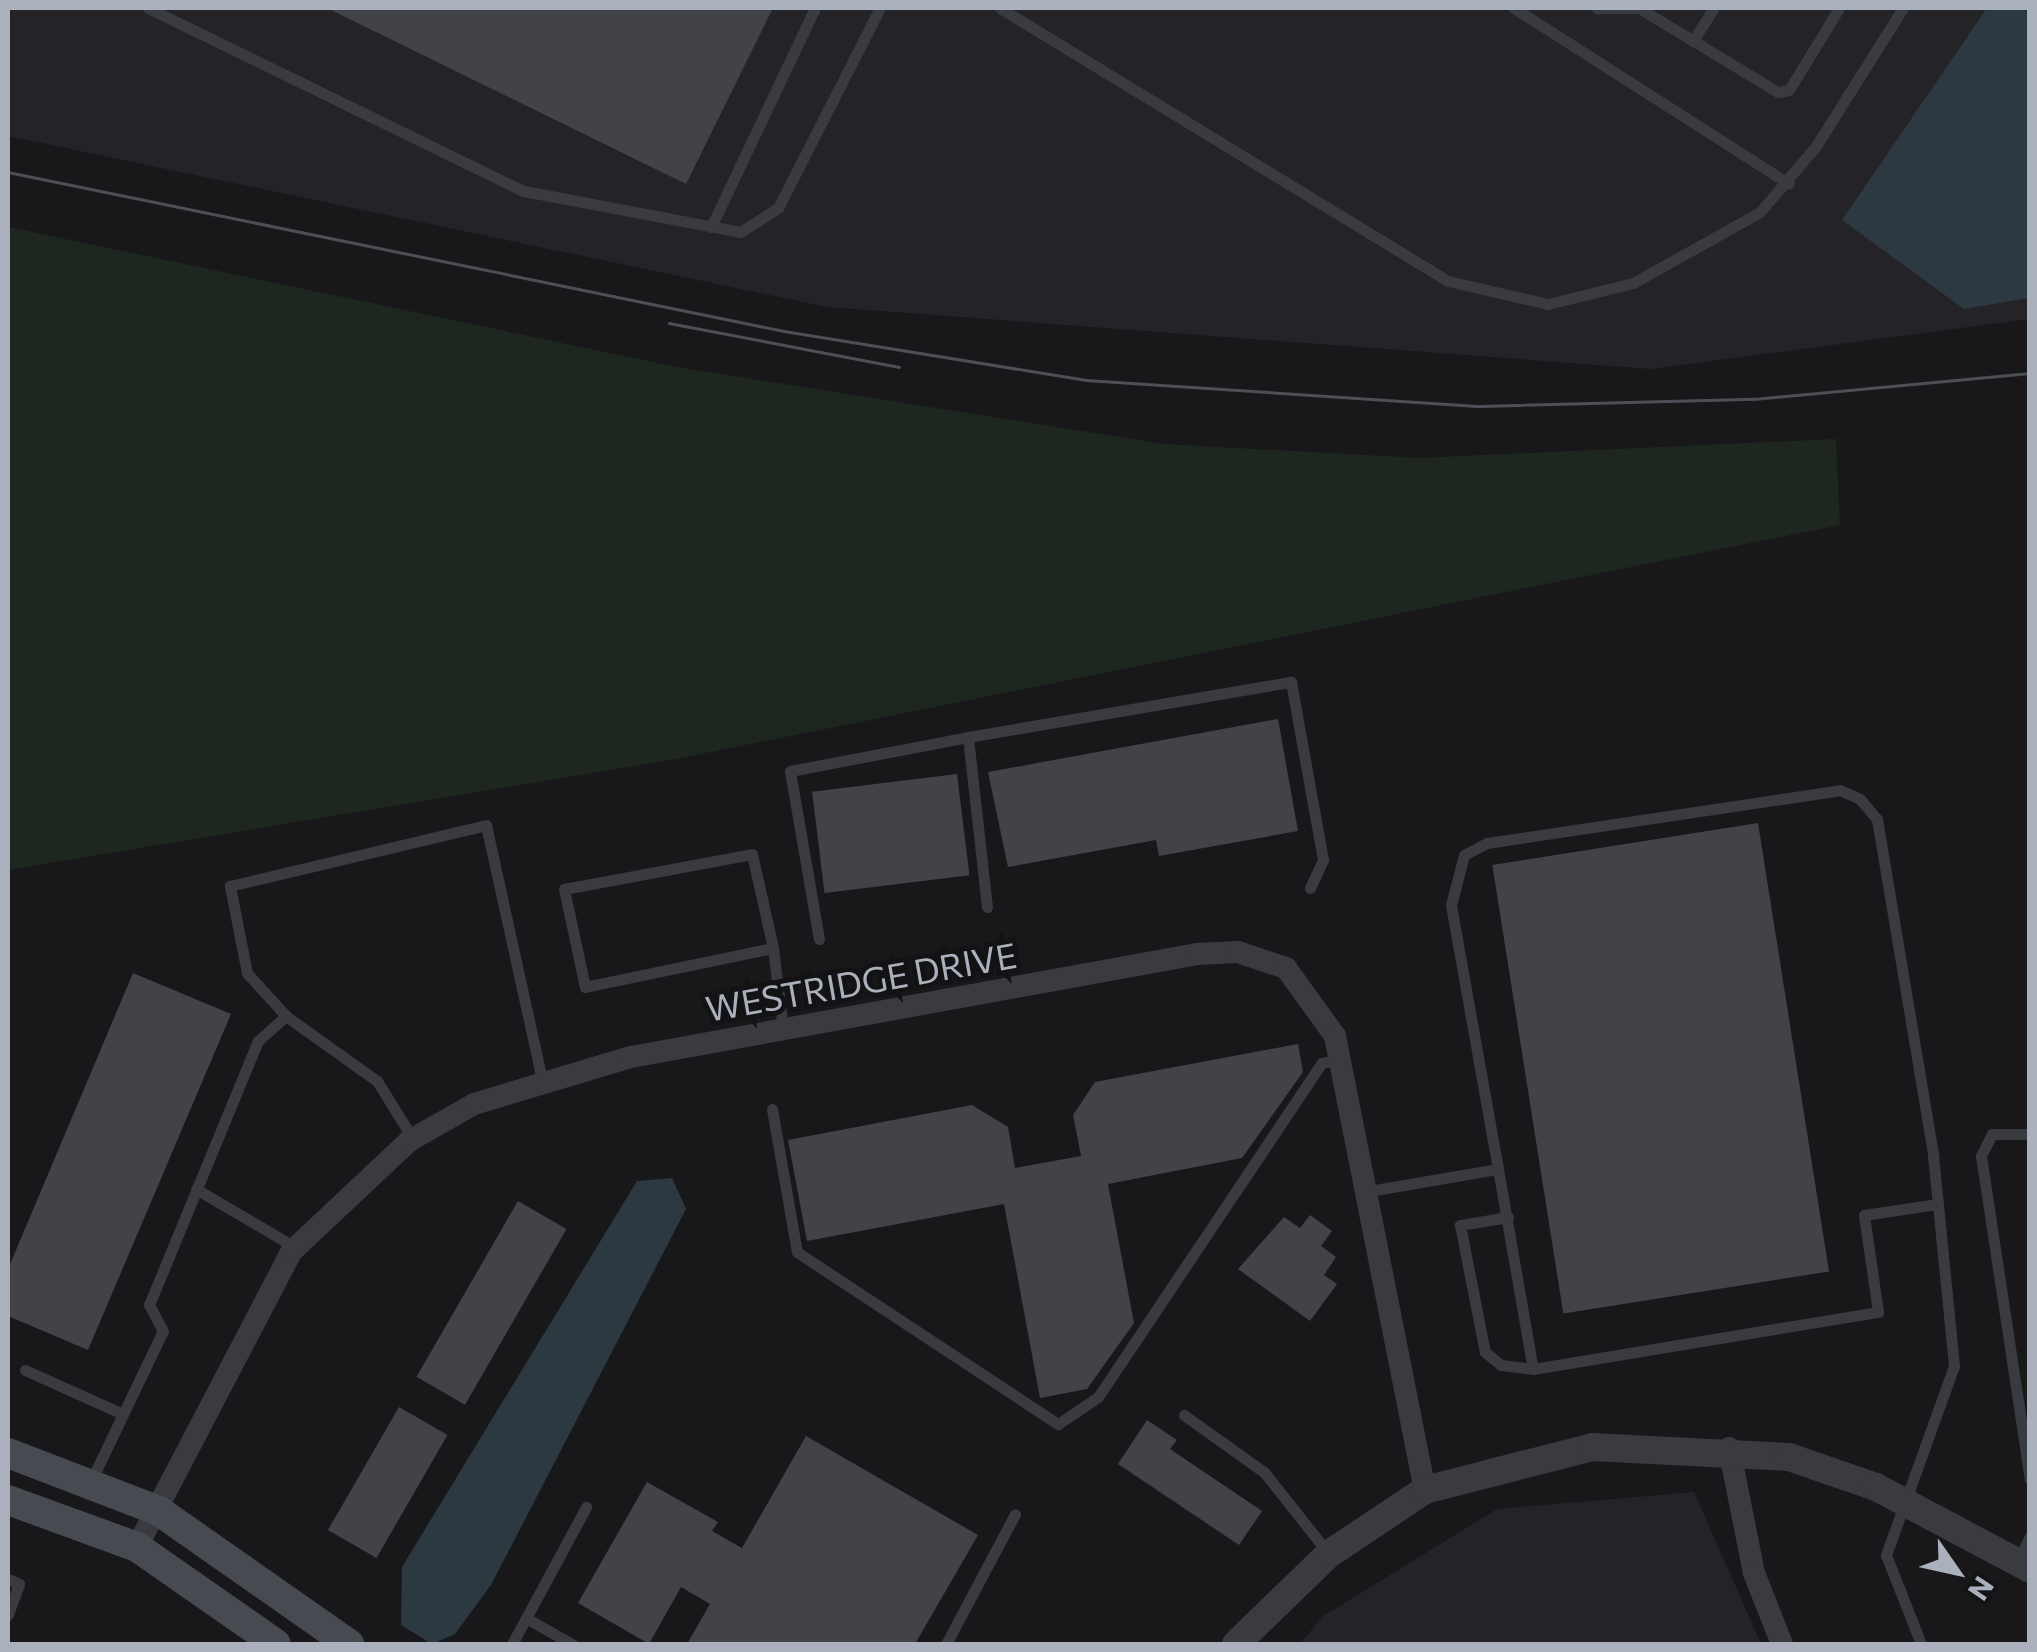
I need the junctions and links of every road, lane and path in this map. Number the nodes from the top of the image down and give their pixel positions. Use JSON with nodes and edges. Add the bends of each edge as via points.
{"nodes":[{"id":1,"x":148,"y":8,"type":"edge"},
{"id":2,"x":815,"y":8,"type":"edge"},
{"id":3,"x":880,"y":8,"type":"edge"},
{"id":4,"x":1000,"y":8,"type":"edge"},
{"id":5,"x":1514,"y":8,"type":"edge"},
{"id":6,"x":1597,"y":8,"type":"edge"},
{"id":7,"x":1714,"y":8,"type":"edge"},
{"id":8,"x":1839,"y":8,"type":"edge"},
{"id":9,"x":1903,"y":8,"type":"edge"},
{"id":10,"x":1646,"y":9,"type":"edge"},
{"id":11,"x":1693,"y":41,"type":"junction"},
{"id":12,"x":1788,"y":184,"type":"junction"},
{"id":13,"x":711,"y":227,"type":"junction"},
{"id":14,"x":968,"y":737,"type":"junction"},
{"id":15,"x":1310,"y":888,"type":"dead end"},
{"id":16,"x":987,"y":907,"type":"dead end"},
{"id":17,"x":819,"y":938,"type":"dead end"},
{"id":18,"x":773,"y":948,"type":"junction"},
{"id":19,"x":286,"y":1016,"type":"junction"},
{"id":20,"x":783,"y":1030,"type":"junction"},
{"id":21,"x":1340,"y":1059,"type":"junction"},
{"id":22,"x":542,"y":1080,"type":"junction"},
{"id":23,"x":772,"y":1109,"type":"dead end"},
{"id":24,"x":2030,"y":1134,"type":"edge"},
{"id":25,"x":413,"y":1139,"type":"junction"},
{"id":26,"x":1498,"y":1169,"type":"junction"},
{"id":27,"x":196,"y":1189,"type":"junction"},
{"id":28,"x":1369,"y":1191,"type":"junction"},
{"id":29,"x":1938,"y":1204,"type":"junction"},
{"id":30,"x":1508,"y":1217,"type":"junction"},
{"id":31,"x":296,"y":1247,"type":"junction"},
{"id":32,"x":1533,"y":1369,"type":"junction"},
{"id":33,"x":25,"y":1370,"type":"dead end"},
{"id":34,"x":123,"y":1414,"type":"junction"},
{"id":35,"x":1184,"y":1414,"type":"dead end"},
{"id":36,"x":1728,"y":1448,"type":"junction"},
{"id":37,"x":8,"y":1453,"type":"edge"},
{"id":38,"x":2030,"y":1479,"type":"edge"},
{"id":39,"x":90,"y":1481,"type":"junction"},
{"id":40,"x":1425,"y":1490,"type":"junction"},
{"id":41,"x":8,"y":1500,"type":"edge"},
{"id":42,"x":1906,"y":1502,"type":"junction"},
{"id":43,"x":586,"y":1506,"type":"dead end"},
{"id":44,"x":159,"y":1511,"type":"junction"},
{"id":45,"x":1015,"y":1514,"type":"dead end"},
{"id":46,"x":2030,"y":1536,"type":"edge"},
{"id":47,"x":137,"y":1547,"type":"junction"},
{"id":48,"x":1328,"y":1554,"type":"junction"},
{"id":49,"x":2023,"y":1566,"type":"edge"},
{"id":50,"x":8,"y":1579,"type":"edge"},
{"id":51,"x":8,"y":1615,"type":"edge"},
{"id":52,"x":526,"y":1618,"type":"junction"},
{"id":53,"x":276,"y":1644,"type":"edge"},
{"id":54,"x":349,"y":1644,"type":"edge"},
{"id":55,"x":512,"y":1644,"type":"edge"},
{"id":56,"x":572,"y":1644,"type":"edge"},
{"id":57,"x":946,"y":1644,"type":"edge"},
{"id":58,"x":1236,"y":1644,"type":"edge"},
{"id":59,"x":1782,"y":1644,"type":"edge"},
{"id":60,"x":1921,"y":1644,"type":"edge"}],
"edges":[{"from":1,"to":13,"type":"lane","via":[[524,191]]},
{"from":2,"to":13,"type":"lane"},
{"from":3,"to":13,"type":"lane","via":[[778,208],[740,232]]},
{"from":4,"to":12,"type":"lane","via":[[1448,281],[1506,300],[1579,298],[1633,283],[1730,231]]},
{"from":5,"to":12,"type":"lane"},
{"from":6,"to":10,"type":"lane"},
{"from":7,"to":11,"type":"lane"},
{"from":8,"to":11,"type":"lane","via":[[1790,90],[1778,92]]},
{"from":9,"to":12,"type":"lane"},
{"from":10,"to":11,"type":"lane"},
{"from":14,"to":15,"type":"lane","via":[[1291,682],[1323,860]]},
{"from":14,"to":16,"type":"lane"},
{"from":14,"to":17,"type":"lane","via":[[790,771]]},
{"from":18,"to":18,"type":"lane","via":[[752,854],[564,888],[584,986]]},
{"from":18,"to":20,"type":"lane"},
{"from":19,"to":22,"type":"lane","via":[[247,974],[230,886],[486,825]]},
{"from":19,"to":25,"type":"lane","via":[[377,1080]]},
{"from":19,"to":27,"type":"lane","via":[[258,1041]]},
{"from":20,"to":21,"type":"street","name":"WESTRIDGE DRIVE","via":[[1238,952],[1296,978],[1316,999]]},
{"from":20,"to":22,"type":"street","name":"WESTRIDGE DRIVE"},
{"from":21,"to":23,"type":"lane","via":[[1322,1063],[1098,1397],[1058,1424],[797,1252]]},
{"from":21,"to":28,"type":"street","name":"WESTRIDGE DRIVE"},
{"from":22,"to":25,"type":"street","name":"WESTRIDGE DRIVE"},
{"from":24,"to":38,"type":"lane","via":[[1992,1134],[1981,1156]]},
{"from":25,"to":31,"type":"street","name":"WESTRIDGE DRIVE"},
{"from":26,"to":28,"type":"lane"},
{"from":26,"to":29,"type":"lane","via":[[1452,905],[1464,855],[1487,843],[1840,790],[1877,819]]},
{"from":26,"to":30,"type":"lane"},
{"from":27,"to":31,"type":"lane"},
{"from":27,"to":34,"type":"lane","via":[[148,1305],[163,1330]]},
{"from":28,"to":40,"type":"street","name":"WESTRIDGE DRIVE"},
{"from":29,"to":32,"type":"lane","via":[[1864,1215],[1878,1312]]},
{"from":29,"to":42,"type":"lane","via":[[1954,1366]]},
{"from":30,"to":32,"type":"lane"},
{"from":30,"to":32,"type":"lane","via":[[1460,1225],[1484,1352],[1501,1365]]},
{"from":31,"to":44,"type":"street","name":"WESTRIDGE DRIVE","via":[[246,1327]]},
{"from":33,"to":34,"type":"lane"},
{"from":34,"to":39,"type":"lane"},
{"from":35,"to":48,"type":"lane","via":[[1264,1472]]},
{"from":36,"to":40,"type":"street","via":[[1592,1447]]},
{"from":36,"to":42,"type":"street","via":[[1789,1457]]},
{"from":36,"to":59,"type":"street","via":[[1754,1573]]},
{"from":37,"to":39,"type":"main road"},
{"from":39,"to":44,"type":"main road"},
{"from":40,"to":48,"type":"street"},
{"from":41,"to":47,"type":"main road"},
{"from":42,"to":49,"type":"street"},
{"from":42,"to":60,"type":"lane","via":[[1886,1556]]},
{"from":43,"to":52,"type":"lane"},
{"from":44,"to":47,"type":"street","name":"WESTRIDGE DRIVE"},
{"from":44,"to":54,"type":"main road"},
{"from":45,"to":57,"type":"lane"},
{"from":46,"to":49,"type":"lane"},
{"from":47,"to":53,"type":"main road"},
{"from":48,"to":58,"type":"street"},
{"from":50,"to":51,"type":"lane","via":[[20,1584]]},
{"from":52,"to":55,"type":"lane"},
{"from":52,"to":56,"type":"lane"}]}
